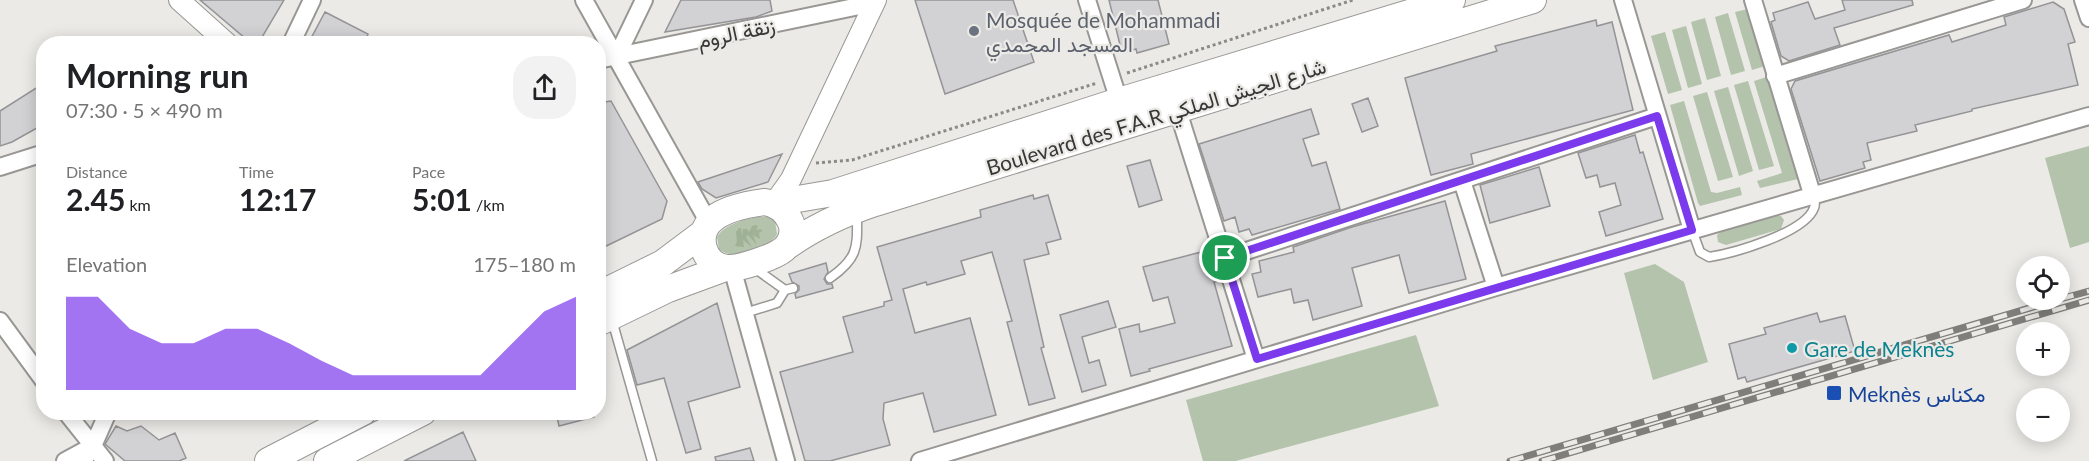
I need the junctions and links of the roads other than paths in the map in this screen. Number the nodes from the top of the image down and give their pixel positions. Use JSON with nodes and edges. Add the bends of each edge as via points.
{"nodes":[{"id":1,"x":179,"y":0,"type":"edge"},
{"id":2,"x":312,"y":0,"type":"edge"},
{"id":3,"x":584,"y":0,"type":"edge"},
{"id":4,"x":644,"y":0,"type":"edge"},
{"id":5,"x":1087,"y":0,"type":"edge"},
{"id":6,"x":1452,"y":0,"type":"edge"},
{"id":7,"x":1533,"y":0,"type":"edge"},
{"id":8,"x":1623,"y":0,"type":"edge"},
{"id":9,"x":1753,"y":0,"type":"edge"},
{"id":10,"x":2023,"y":0,"type":"edge"},
{"id":11,"x":2083,"y":0,"type":"edge"},
{"id":12,"x":875,"y":2,"type":"edge"},
{"id":13,"x":1396,"y":9,"type":"edge"},
{"id":14,"x":2089,"y":18,"type":"edge"},
{"id":15,"x":219,"y":36,"type":"edge"},
{"id":16,"x":295,"y":36,"type":"edge"},
{"id":17,"x":605,"y":36,"type":"edge"},
{"id":18,"x":606,"y":37,"type":"edge"},
{"id":19,"x":617,"y":56,"type":"junction"},
{"id":20,"x":606,"y":58,"type":"edge"},
{"id":21,"x":1775,"y":76,"type":"junction"},
{"id":22,"x":1116,"y":90,"type":"junction"},
{"id":23,"x":1178,"y":108,"type":"junction"},
{"id":24,"x":1657,"y":116,"type":"junction"},
{"id":25,"x":2089,"y":116,"type":"edge"},
{"id":26,"x":36,"y":156,"type":"edge"},
{"id":27,"x":0,"y":167,"type":"edge"},
{"id":28,"x":1462,"y":181,"type":"junction"},
{"id":29,"x":1812,"y":194,"type":"junction"},
{"id":30,"x":774,"y":203,"type":"junction"},
{"id":31,"x":857,"y":209,"type":"junction"},
{"id":32,"x":706,"y":228,"type":"junction"},
{"id":33,"x":1692,"y":230,"type":"junction"},
{"id":34,"x":786,"y":247,"type":"junction"},
{"id":35,"x":1225,"y":258,"type":"junction"},
{"id":36,"x":735,"y":266,"type":"junction"},
{"id":37,"x":830,"y":278,"type":"dead end"},
{"id":38,"x":1496,"y":287,"type":"junction"},
{"id":39,"x":606,"y":291,"type":"edge"},
{"id":40,"x":745,"y":313,"type":"junction"},
{"id":41,"x":606,"y":320,"type":"edge"},
{"id":42,"x":0,"y":321,"type":"edge"},
{"id":43,"x":606,"y":323,"type":"edge"},
{"id":44,"x":1257,"y":359,"type":"junction"},
{"id":45,"x":36,"y":370,"type":"edge"},
{"id":46,"x":72,"y":420,"type":"edge"},
{"id":47,"x":104,"y":420,"type":"edge"},
{"id":48,"x":341,"y":420,"type":"edge"},
{"id":49,"x":410,"y":420,"type":"edge"},
{"id":50,"x":93,"y":446,"type":"junction"},
{"id":51,"x":356,"y":454,"type":"edge"},
{"id":52,"x":65,"y":461,"type":"edge"},
{"id":53,"x":83,"y":461,"type":"edge"},
{"id":54,"x":105,"y":461,"type":"edge"},
{"id":55,"x":268,"y":461,"type":"edge"},
{"id":56,"x":327,"y":461,"type":"edge"},
{"id":57,"x":652,"y":461,"type":"edge"},
{"id":58,"x":786,"y":461,"type":"edge"},
{"id":59,"x":920,"y":461,"type":"edge"}],
"edges":[{"from":1,"to":15,"type":"street"},
{"from":2,"to":16,"type":"street"},
{"from":3,"to":17,"type":"street"},
{"from":4,"to":19,"type":"street"},
{"from":5,"to":22,"type":"street"},
{"from":6,"to":13,"type":"main road","name":"Boulevard des F.A.R شارع الجيش الملكي"},
{"from":7,"to":23,"type":"main road","name":"Boulevard des F.A.R شارع الجيش الملكي"},
{"from":8,"to":24,"type":"street"},
{"from":9,"to":21,"type":"street"},
{"from":10,"to":21,"type":"street"},
{"from":11,"to":14,"type":"street"},
{"from":12,"to":19,"type":"street","name":"زنقة الروم"},
{"from":12,"to":30,"type":"street","via":[[791,179]]},
{"from":13,"to":22,"type":"main road","name":"Boulevard des F.A.R شارع الجيش الملكي"},
{"from":18,"to":19,"type":"street"},
{"from":19,"to":20,"type":"street","name":"زنقة الروم"},
{"from":19,"to":32,"type":"street"},
{"from":21,"to":29,"type":"street"},
{"from":22,"to":30,"type":"main road","name":"Boulevard des F.A.R شارع الجيش الملكي","via":[[833,193]]},
{"from":23,"to":31,"type":"main road","name":"Boulevard des F.A.R شارع الجيش الملكي"},
{"from":23,"to":35,"type":"street"},
{"from":24,"to":28,"type":"street"},
{"from":24,"to":33,"type":"street"},
{"from":25,"to":29,"type":"street"},
{"from":26,"to":27,"type":"street"},
{"from":28,"to":35,"type":"street"},
{"from":28,"to":38,"type":"street"},
{"from":29,"to":33,"type":"street"},
{"from":29,"to":33,"type":"lane","via":[[1814,209],[1801,224],[1780,236],[1742,248],[1706,256],[1700,252]]},
{"from":30,"to":32,"type":"main road","name":"Boulevard des F.A.R شارع الجيش الملكي","via":[[756,203],[721,215]]},
{"from":30,"to":34,"type":"main road","via":[[782,207],[791,221]]},
{"from":31,"to":34,"type":"main road","name":"Boulevard des F.A.R شارع الجيش الملكي","via":[[810,230]]},
{"from":31,"to":37,"type":"lane","via":[[855,252],[846,266]]},
{"from":32,"to":36,"type":"main road","via":[[704,250],[708,258]]},
{"from":32,"to":39,"type":"main road","name":"Boulevard des F.A.R شارع الجيش الملكي","via":[[663,263]]},
{"from":33,"to":38,"type":"street"},
{"from":34,"to":36,"type":"main road","name":"Boulevard des F.A.R شارع الجيش الملكي"},
{"from":35,"to":44,"type":"street"},
{"from":36,"to":40,"type":"street"},
{"from":36,"to":40,"type":"lane","via":[[789,289],[777,303]]},
{"from":36,"to":41,"type":"main road","name":"Boulevard des F.A.R شارع الجيش الملكي","via":[[668,289]]},
{"from":38,"to":44,"type":"street"},
{"from":40,"to":58,"type":"street"},
{"from":42,"to":45,"type":"street"},
{"from":43,"to":57,"type":"lane"},
{"from":44,"to":59,"type":"street"},
{"from":46,"to":50,"type":"street"},
{"from":47,"to":50,"type":"street"},
{"from":48,"to":55,"type":"main road"},
{"from":49,"to":51,"type":"main road"},
{"from":50,"to":52,"type":"street"},
{"from":50,"to":53,"type":"street"},
{"from":50,"to":54,"type":"street"},
{"from":51,"to":56,"type":"main road"}]}
